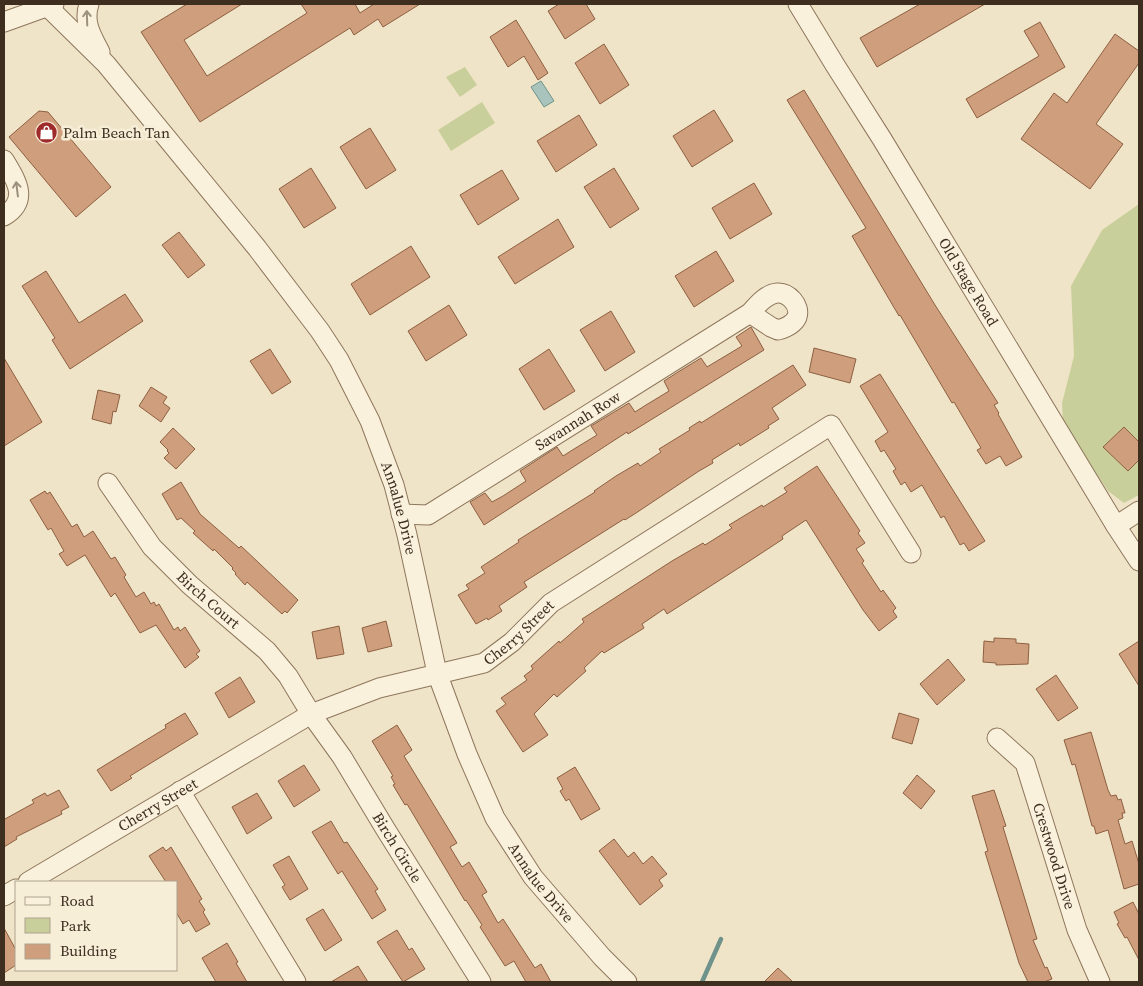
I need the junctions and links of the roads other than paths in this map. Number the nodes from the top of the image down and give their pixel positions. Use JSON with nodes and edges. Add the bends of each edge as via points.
{"nodes":[{"id":1,"x":89,"y":4,"type":"edge"},
{"id":2,"x":798,"y":4,"type":"edge"},
{"id":3,"x":50,"y":5,"type":"edge"},
{"id":4,"x":4,"y":22,"type":"edge"},
{"id":5,"x":106,"y":64,"type":"junction"},
{"id":6,"x":4,"y":160,"type":"edge"},
{"id":7,"x":4,"y":216,"type":"edge"},
{"id":8,"x":750,"y":313,"type":"dead end"},
{"id":9,"x":108,"y":484,"type":"dead end"},
{"id":10,"x":1139,"y":512,"type":"edge"},
{"id":11,"x":401,"y":514,"type":"junction"},
{"id":12,"x":1116,"y":526,"type":"junction"},
{"id":13,"x":912,"y":553,"type":"dead end"},
{"id":14,"x":1139,"y":561,"type":"edge"},
{"id":15,"x":436,"y":673,"type":"junction"},
{"id":16,"x":311,"y":714,"type":"junction"},
{"id":17,"x":998,"y":738,"type":"dead end"},
{"id":18,"x":180,"y":791,"type":"junction"},
{"id":19,"x":30,"y":881,"type":"edge"},
{"id":20,"x":15,"y":890,"type":"edge"},
{"id":21,"x":4,"y":896,"type":"edge"},
{"id":22,"x":296,"y":982,"type":"edge"},
{"id":23,"x":481,"y":982,"type":"edge"},
{"id":24,"x":627,"y":982,"type":"edge"},
{"id":25,"x":1100,"y":982,"type":"edge"}],
"edges":[{"from":5,"to":1,"type":"street","name":"Annalue Drive","one_way":true,"via":[[88,28],[86,14]]},
{"from":2,"to":12,"type":"street","name":"Old Stage Road"},
{"from":3,"to":4,"type":"street"},
{"from":3,"to":5,"type":"street","name":"Annalue Drive"},
{"from":5,"to":11,"type":"street","name":"Annalue Drive","via":[[257,248],[320,331],[339,360],[370,421],[394,485]]},
{"from":7,"to":6,"type":"street","one_way":true,"via":[[15,206],[19,190]]},
{"from":8,"to":11,"type":"street","name":"Savannah Row","via":[[428,515]]},
{"from":9,"to":16,"type":"street","name":"Birch Court","via":[[152,547],[190,585],[267,651],[288,676]]},
{"from":10,"to":12,"type":"street"},
{"from":11,"to":15,"type":"street","name":"Annalue Drive"},
{"from":12,"to":14,"type":"street","name":"Old Stage Road"},
{"from":13,"to":15,"type":"street","name":"Cherry Street","via":[[831,425],[551,603],[512,642],[484,663]]},
{"from":15,"to":16,"type":"street","name":"Cherry Street","via":[[379,688]]},
{"from":15,"to":24,"type":"street","name":"Annalue Drive","via":[[495,818],[555,905]]},
{"from":16,"to":18,"type":"street","name":"Cherry Street"},
{"from":16,"to":23,"type":"street","name":"Birch Circle","via":[[342,757]]},
{"from":17,"to":25,"type":"street","name":"Crestwood Drive","via":[[1025,762],[1078,930]]},
{"from":18,"to":19,"type":"street","name":"Cherry Street"},
{"from":18,"to":22,"type":"street"},
{"from":20,"to":21,"type":"street"}]}
